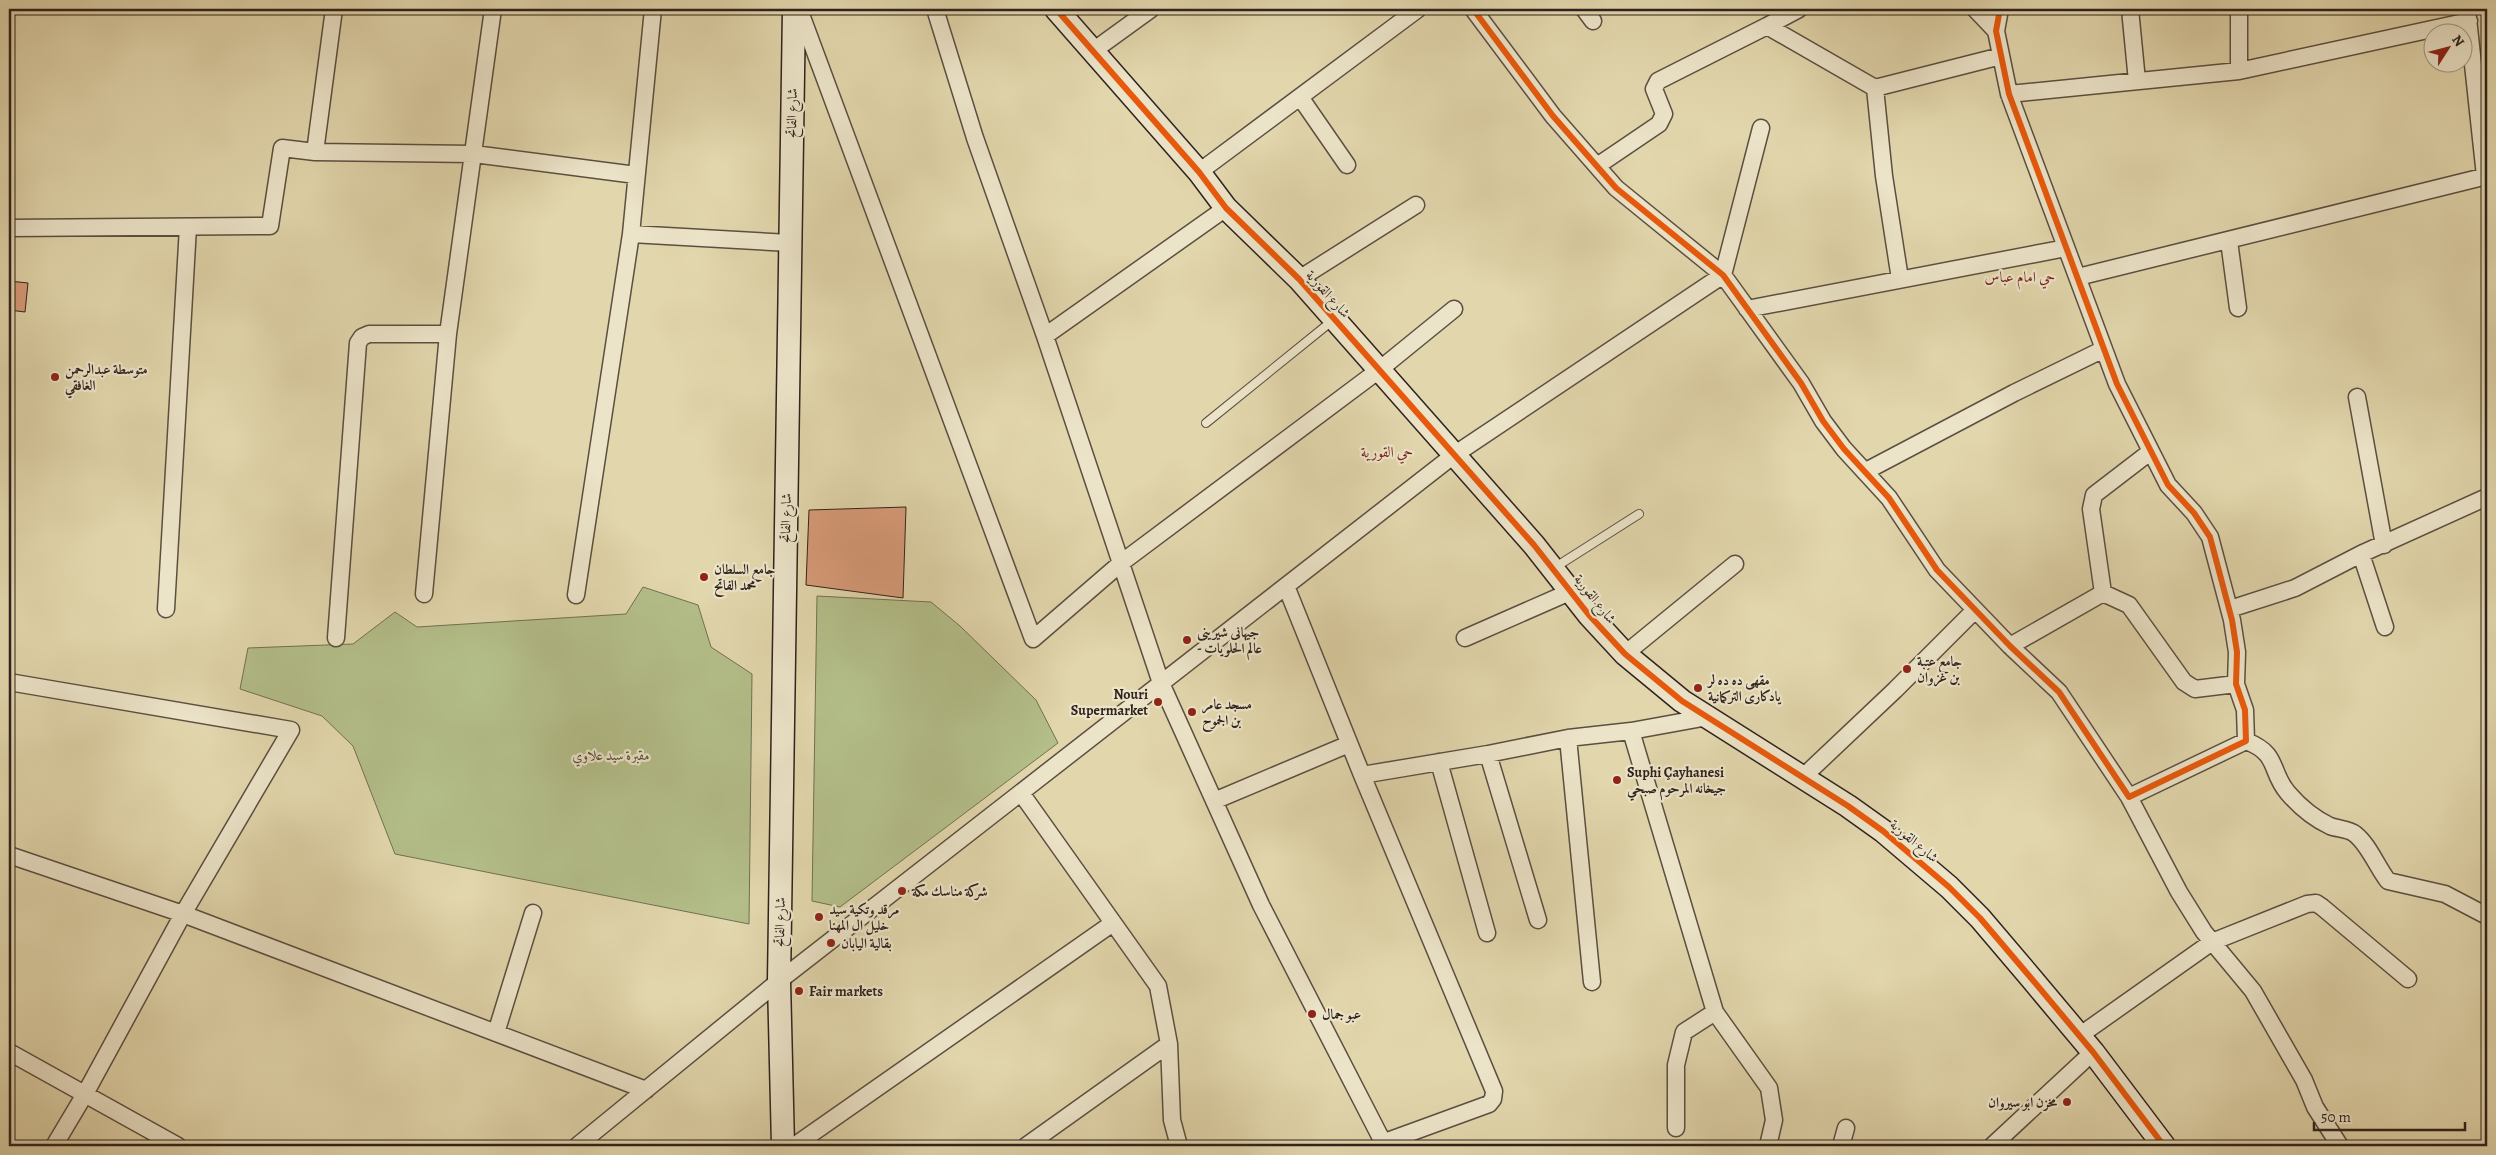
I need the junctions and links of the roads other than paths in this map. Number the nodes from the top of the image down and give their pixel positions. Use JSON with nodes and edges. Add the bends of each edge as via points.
{"nodes":[{"id":1,"x":334,"y":9,"type":"edge"},
{"id":2,"x":493,"y":9,"type":"edge"},
{"id":3,"x":652,"y":9,"type":"edge"},
{"id":4,"x":794,"y":9,"type":"edge"},
{"id":5,"x":799,"y":9,"type":"edge"},
{"id":6,"x":935,"y":9,"type":"edge"},
{"id":7,"x":1056,"y":9,"type":"edge"},
{"id":8,"x":1151,"y":9,"type":"edge"},
{"id":9,"x":1418,"y":9,"type":"edge"},
{"id":10,"x":1472,"y":9,"type":"edge"},
{"id":11,"x":1799,"y":9,"type":"edge"},
{"id":12,"x":1975,"y":9,"type":"edge"},
{"id":13,"x":2000,"y":9,"type":"edge"},
{"id":14,"x":2130,"y":9,"type":"edge"},
{"id":15,"x":2238,"y":9,"type":"edge"},
{"id":16,"x":2468,"y":15,"type":"edge"},
{"id":17,"x":1766,"y":26,"type":"junction"},
{"id":18,"x":1996,"y":30,"type":"junction"},
{"id":19,"x":1093,"y":51,"type":"junction"},
{"id":20,"x":2001,"y":56,"type":"junction"},
{"id":21,"x":2239,"y":71,"type":"junction"},
{"id":22,"x":2137,"y":81,"type":"junction"},
{"id":23,"x":1875,"y":88,"type":"junction"},
{"id":24,"x":2009,"y":94,"type":"junction"},
{"id":25,"x":1300,"y":97,"type":"junction"},
{"id":26,"x":1761,"y":128,"type":"dead end"},
{"id":27,"x":315,"y":152,"type":"junction"},
{"id":28,"x":474,"y":154,"type":"junction"},
{"id":29,"x":1347,"y":165,"type":"dead end"},
{"id":30,"x":1597,"y":166,"type":"junction"},
{"id":31,"x":1199,"y":172,"type":"junction"},
{"id":32,"x":636,"y":175,"type":"junction"},
{"id":33,"x":2486,"y":176,"type":"edge"},
{"id":34,"x":1416,"y":205,"type":"dead end"},
{"id":35,"x":1226,"y":208,"type":"junction"},
{"id":36,"x":188,"y":227,"type":"junction"},
{"id":37,"x":9,"y":228,"type":"edge"},
{"id":38,"x":631,"y":234,"type":"junction"},
{"id":39,"x":2229,"y":241,"type":"junction"},
{"id":40,"x":790,"y":243,"type":"junction"},
{"id":41,"x":2066,"y":248,"type":"junction"},
{"id":42,"x":1723,"y":276,"type":"junction"},
{"id":43,"x":2078,"y":278,"type":"junction"},
{"id":44,"x":1900,"y":279,"type":"junction"},
{"id":45,"x":1299,"y":280,"type":"junction"},
{"id":46,"x":2238,"y":308,"type":"dead end"},
{"id":47,"x":1747,"y":309,"type":"junction"},
{"id":48,"x":1454,"y":310,"type":"dead end"},
{"id":49,"x":1334,"y":320,"type":"junction"},
{"id":50,"x":448,"y":334,"type":"junction"},
{"id":51,"x":1045,"y":336,"type":"junction"},
{"id":52,"x":2104,"y":349,"type":"junction"},
{"id":53,"x":1379,"y":370,"type":"junction"},
{"id":54,"x":2357,"y":396,"type":"dead end"},
{"id":55,"x":1206,"y":422,"type":"dead end"},
{"id":56,"x":2150,"y":452,"type":"junction"},
{"id":57,"x":1454,"y":455,"type":"junction"},
{"id":58,"x":1866,"y":471,"type":"junction"},
{"id":59,"x":2487,"y":497,"type":"edge"},
{"id":60,"x":1640,"y":514,"type":"dead end"},
{"id":61,"x":2384,"y":545,"type":"junction"},
{"id":62,"x":2361,"y":554,"type":"junction"},
{"id":63,"x":1121,"y":563,"type":"junction"},
{"id":64,"x":1735,"y":564,"type":"dead end"},
{"id":65,"x":1554,"y":568,"type":"junction"},
{"id":66,"x":1286,"y":586,"type":"junction"},
{"id":67,"x":1572,"y":591,"type":"junction"},
{"id":68,"x":2103,"y":593,"type":"junction"},
{"id":69,"x":424,"y":594,"type":"dead end"},
{"id":70,"x":576,"y":595,"type":"dead end"},
{"id":71,"x":166,"y":609,"type":"dead end"},
{"id":72,"x":1975,"y":610,"type":"junction"},
{"id":73,"x":2230,"y":610,"type":"junction"},
{"id":74,"x":2385,"y":627,"type":"dead end"},
{"id":75,"x":336,"y":638,"type":"dead end"},
{"id":76,"x":1465,"y":638,"type":"dead end"},
{"id":77,"x":2010,"y":646,"type":"junction"},
{"id":78,"x":1625,"y":654,"type":"junction"},
{"id":79,"x":9,"y":682,"type":"edge"},
{"id":80,"x":1161,"y":684,"type":"junction"},
{"id":81,"x":2236,"y":684,"type":"junction"},
{"id":82,"x":1708,"y":718,"type":"junction"},
{"id":83,"x":1631,"y":731,"type":"junction"},
{"id":84,"x":1568,"y":738,"type":"junction"},
{"id":85,"x":2246,"y":742,"type":"junction"},
{"id":86,"x":1349,"y":744,"type":"junction"},
{"id":87,"x":1488,"y":754,"type":"junction"},
{"id":88,"x":1439,"y":762,"type":"junction"},
{"id":89,"x":1362,"y":775,"type":"junction"},
{"id":90,"x":1803,"y":778,"type":"junction"},
{"id":91,"x":1021,"y":793,"type":"junction"},
{"id":92,"x":2129,"y":797,"type":"junction"},
{"id":93,"x":1214,"y":801,"type":"junction"},
{"id":94,"x":9,"y":855,"type":"edge"},
{"id":95,"x":533,"y":913,"type":"dead end"},
{"id":96,"x":183,"y":914,"type":"junction"},
{"id":97,"x":2487,"y":916,"type":"edge"},
{"id":98,"x":1538,"y":920,"type":"dead end"},
{"id":99,"x":1113,"y":923,"type":"junction"},
{"id":100,"x":1487,"y":933,"type":"dead end"},
{"id":101,"x":2212,"y":942,"type":"junction"},
{"id":102,"x":2408,"y":979,"type":"dead end"},
{"id":103,"x":779,"y":981,"type":"junction"},
{"id":104,"x":1592,"y":982,"type":"dead end"},
{"id":105,"x":1715,"y":1012,"type":"junction"},
{"id":106,"x":496,"y":1032,"type":"junction"},
{"id":107,"x":1169,"y":1044,"type":"junction"},
{"id":108,"x":2086,"y":1044,"type":"junction"},
{"id":109,"x":9,"y":1052,"type":"edge"},
{"id":110,"x":646,"y":1090,"type":"junction"},
{"id":111,"x":85,"y":1094,"type":"junction"},
{"id":112,"x":1676,"y":1128,"type":"dead end"},
{"id":113,"x":1846,"y":1128,"type":"dead end"},
{"id":114,"x":1384,"y":1144,"type":"edge"},
{"id":115,"x":54,"y":1146,"type":"edge"},
{"id":116,"x":178,"y":1146,"type":"edge"},
{"id":117,"x":577,"y":1146,"type":"edge"},
{"id":118,"x":783,"y":1146,"type":"edge"},
{"id":119,"x":794,"y":1146,"type":"edge"},
{"id":120,"x":1026,"y":1146,"type":"edge"},
{"id":121,"x":1179,"y":1146,"type":"edge"},
{"id":122,"x":1768,"y":1146,"type":"edge"},
{"id":123,"x":1841,"y":1146,"type":"edge"},
{"id":124,"x":1992,"y":1146,"type":"edge"},
{"id":125,"x":2164,"y":1146,"type":"edge"},
{"id":126,"x":2340,"y":1146,"type":"edge"}],
"edges":[{"from":1,"to":27,"type":"street"},
{"from":2,"to":28,"type":"street"},
{"from":3,"to":32,"type":"street"},
{"from":4,"to":40,"type":"street","name":"شارع الفاتح"},
{"from":5,"to":63,"type":"street","via":[[1033,639]]},
{"from":6,"to":51,"type":"street","via":[[975,138]]},
{"from":7,"to":19,"type":"street","name":"شارع القورية"},
{"from":8,"to":19,"type":"street"},
{"from":9,"to":25,"type":"street"},
{"from":10,"to":30,"type":"street","via":[[1553,116]]},
{"from":11,"to":17,"type":"street"},
{"from":12,"to":18,"type":"street"},
{"from":13,"to":18,"type":"street"},
{"from":14,"to":22,"type":"street"},
{"from":15,"to":21,"type":"street"},
{"from":16,"to":21,"type":"street"},
{"from":16,"to":33,"type":"street"},
{"from":17,"to":23,"type":"street"},
{"from":17,"to":30,"type":"street","via":[[1658,81],[1654,89],[1664,114],[1659,124]]},
{"from":18,"to":20,"type":"street"},
{"from":19,"to":31,"type":"street","name":"شارع القورية"},
{"from":20,"to":23,"type":"street"},
{"from":20,"to":24,"type":"street"},
{"from":21,"to":22,"type":"street"},
{"from":22,"to":24,"type":"street"},
{"from":23,"to":44,"type":"street"},
{"from":24,"to":41,"type":"street"},
{"from":25,"to":29,"type":"street"},
{"from":25,"to":31,"type":"street"},
{"from":26,"to":42,"type":"street"},
{"from":27,"to":28,"type":"street"},
{"from":27,"to":36,"type":"street","via":[[282,148],[270,226]]},
{"from":28,"to":32,"type":"street"},
{"from":28,"to":50,"type":"street"},
{"from":30,"to":42,"type":"street","via":[[1616,188]]},
{"from":31,"to":35,"type":"street","name":"شارع القورية"},
{"from":32,"to":38,"type":"street"},
{"from":33,"to":39,"type":"street"},
{"from":34,"to":45,"type":"street"},
{"from":35,"to":45,"type":"street","name":"شارع القورية"},
{"from":35,"to":51,"type":"street"},
{"from":36,"to":37,"type":"street"},
{"from":36,"to":71,"type":"street"},
{"from":38,"to":40,"type":"street"},
{"from":38,"to":70,"type":"street"},
{"from":39,"to":43,"type":"street"},
{"from":39,"to":46,"type":"street"},
{"from":40,"to":103,"type":"street","name":"شارع الفاتح"},
{"from":41,"to":43,"type":"street"},
{"from":41,"to":44,"type":"street"},
{"from":42,"to":47,"type":"street"},
{"from":42,"to":57,"type":"street"},
{"from":43,"to":52,"type":"street"},
{"from":44,"to":47,"type":"street"},
{"from":45,"to":49,"type":"street","name":"شارع القورية"},
{"from":47,"to":58,"type":"street","via":[[1801,383],[1823,421]]},
{"from":48,"to":53,"type":"street"},
{"from":49,"to":53,"type":"street","name":"شارع القورية"},
{"from":49,"to":55,"type":"lane"},
{"from":50,"to":69,"type":"street"},
{"from":50,"to":75,"type":"street","via":[[370,334],[358,343]]},
{"from":51,"to":63,"type":"street"},
{"from":52,"to":56,"type":"street"},
{"from":52,"to":58,"type":"street"},
{"from":53,"to":57,"type":"street","name":"شارع القورية"},
{"from":53,"to":63,"type":"street"},
{"from":54,"to":61,"type":"street"},
{"from":56,"to":68,"type":"street","via":[[2094,496],[2091,508]]},
{"from":56,"to":73,"type":"street","via":[[2168,486],[2194,513],[2210,537]]},
{"from":57,"to":65,"type":"street","name":"شارع القورية"},
{"from":57,"to":66,"type":"street"},
{"from":58,"to":72,"type":"street","via":[[1908,525],[1937,570]]},
{"from":59,"to":61,"type":"street"},
{"from":60,"to":65,"type":"lane"},
{"from":61,"to":62,"type":"street"},
{"from":62,"to":73,"type":"street","via":[[2296,588]]},
{"from":62,"to":74,"type":"street"},
{"from":63,"to":80,"type":"street"},
{"from":64,"to":78,"type":"street"},
{"from":65,"to":67,"type":"street","name":"شارع القورية"},
{"from":66,"to":80,"type":"street"},
{"from":66,"to":86,"type":"street"},
{"from":67,"to":76,"type":"street"},
{"from":67,"to":78,"type":"street","name":"شارع القورية"},
{"from":68,"to":77,"type":"street"},
{"from":68,"to":81,"type":"street","via":[[2129,605],[2184,682],[2195,689]]},
{"from":72,"to":77,"type":"street"},
{"from":72,"to":90,"type":"street"},
{"from":73,"to":81,"type":"street","via":[[2236,652]]},
{"from":77,"to":92,"type":"street","via":[[2047,679],[2070,706]]},
{"from":78,"to":82,"type":"street","name":"شارع القورية","via":[[1656,682]]},
{"from":79,"to":96,"type":"street","via":[[291,730]]},
{"from":80,"to":91,"type":"street"},
{"from":80,"to":93,"type":"street"},
{"from":81,"to":85,"type":"street","via":[[2245,710]]},
{"from":82,"to":83,"type":"street"},
{"from":82,"to":90,"type":"street","name":"شارع القورية"},
{"from":83,"to":84,"type":"street"},
{"from":83,"to":105,"type":"street"},
{"from":84,"to":87,"type":"street"},
{"from":84,"to":104,"type":"street"},
{"from":85,"to":92,"type":"street"},
{"from":85,"to":97,"type":"street","via":[[2259,746],[2271,757],[2286,790],[2307,814],[2352,832],[2362,840],[2388,881],[2445,894]]},
{"from":86,"to":89,"type":"street"},
{"from":86,"to":93,"type":"street"},
{"from":87,"to":88,"type":"street"},
{"from":87,"to":98,"type":"street"},
{"from":88,"to":89,"type":"street"},
{"from":88,"to":100,"type":"street"},
{"from":89,"to":114,"type":"street","via":[[1494,1091],[1489,1104]]},
{"from":90,"to":108,"type":"street","name":"شارع القورية","via":[[1883,831],[1949,887],[1980,918]]},
{"from":91,"to":99,"type":"street"},
{"from":91,"to":103,"type":"street"},
{"from":92,"to":101,"type":"street","via":[[2178,892]]},
{"from":93,"to":114,"type":"street","via":[[1261,905]]},
{"from":94,"to":96,"type":"street"},
{"from":95,"to":106,"type":"street"},
{"from":96,"to":106,"type":"street"},
{"from":96,"to":111,"type":"street"},
{"from":99,"to":107,"type":"street","via":[[1158,986]]},
{"from":99,"to":119,"type":"street"},
{"from":101,"to":102,"type":"street","via":[[2316,903]]},
{"from":101,"to":108,"type":"street"},
{"from":101,"to":126,"type":"street","via":[[2253,991],[2304,1080],[2315,1107]]},
{"from":103,"to":110,"type":"street"},
{"from":103,"to":118,"type":"street","name":"شارع الفاتح"},
{"from":105,"to":112,"type":"street","via":[[1684,1032],[1676,1066]]},
{"from":105,"to":122,"type":"street","via":[[1769,1088],[1774,1120]]},
{"from":106,"to":110,"type":"street"},
{"from":107,"to":120,"type":"street"},
{"from":107,"to":121,"type":"street","via":[[1172,1120]]},
{"from":108,"to":124,"type":"street"},
{"from":108,"to":125,"type":"street","name":"شارع القورية"},
{"from":109,"to":111,"type":"street"},
{"from":110,"to":117,"type":"street"},
{"from":111,"to":115,"type":"street"},
{"from":111,"to":116,"type":"street"},
{"from":113,"to":123,"type":"street"}]}
